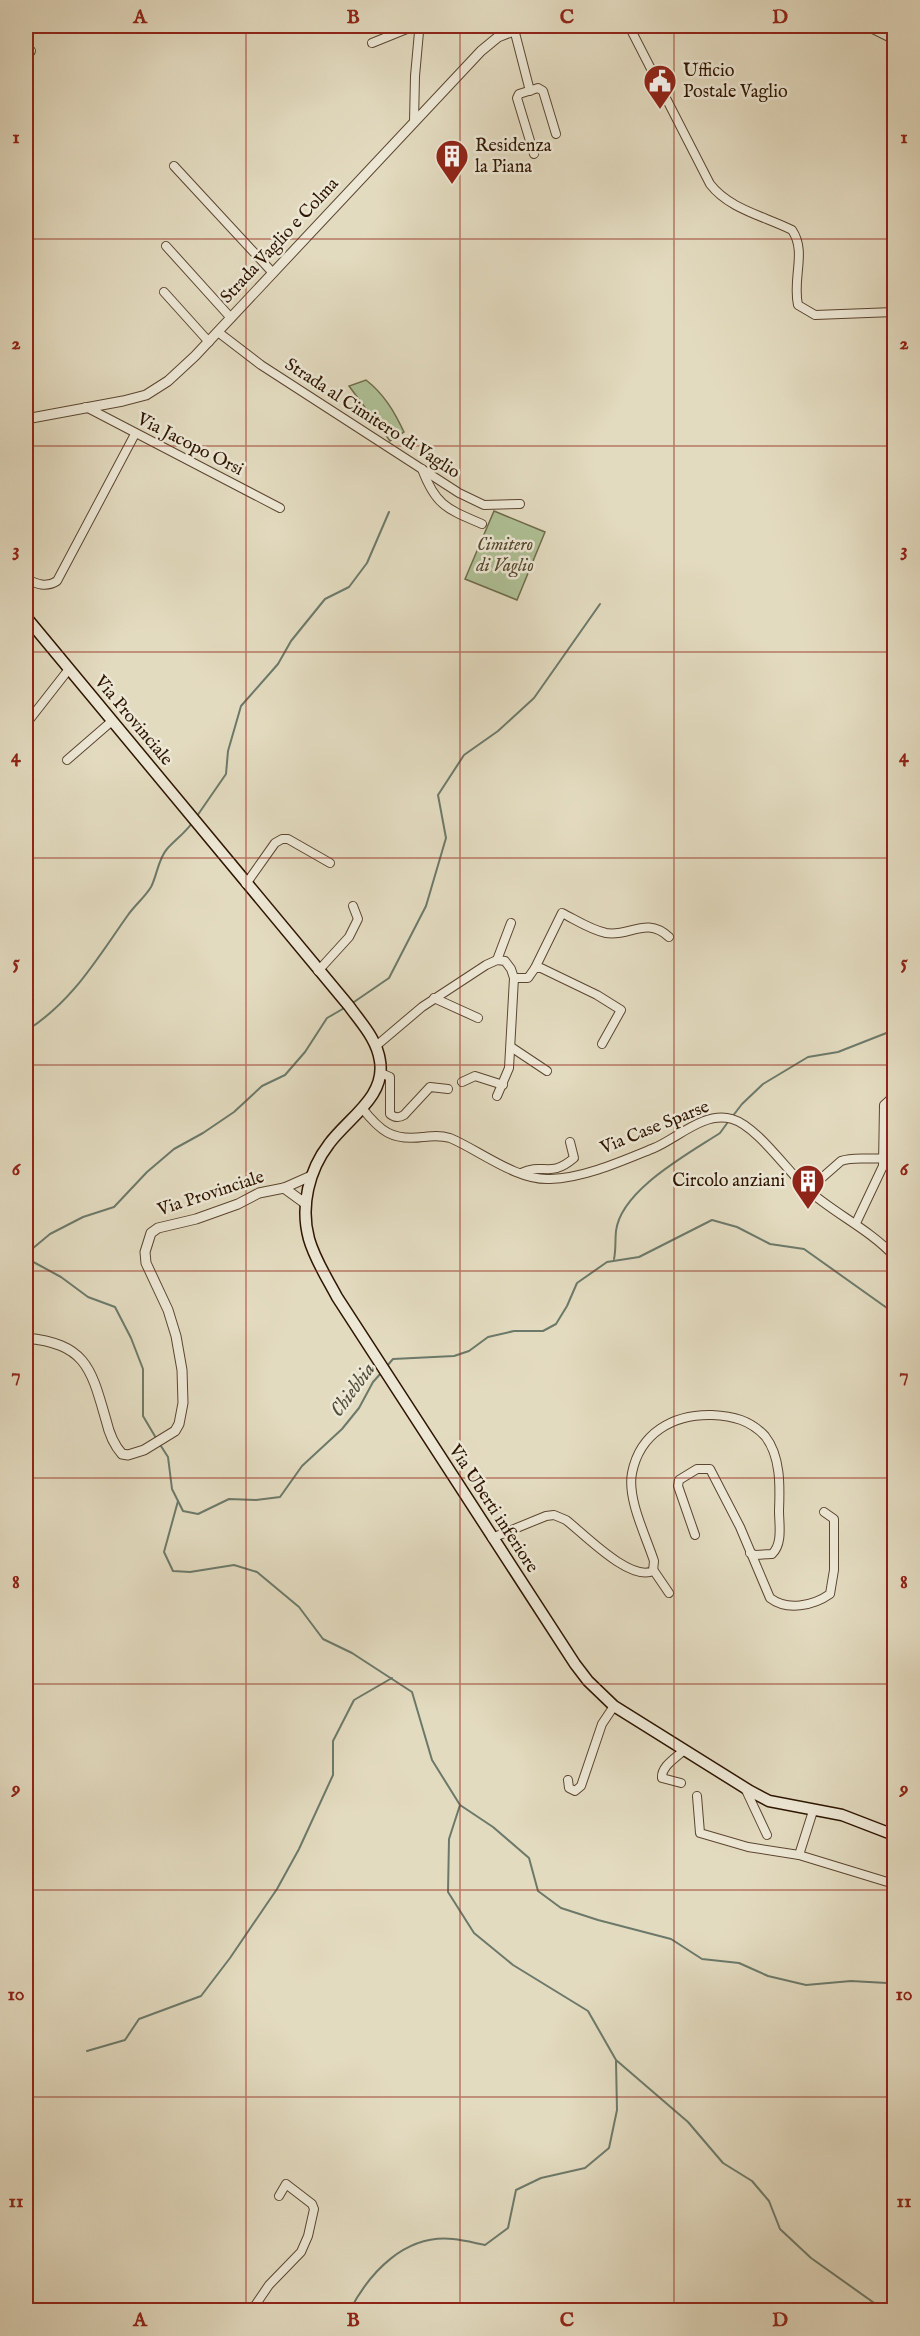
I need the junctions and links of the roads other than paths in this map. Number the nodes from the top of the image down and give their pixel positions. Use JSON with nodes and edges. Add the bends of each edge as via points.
{"nodes":[{"id":1,"x":422,"y":26,"type":"edge"},
{"id":2,"x":526,"y":26,"type":"edge"},
{"id":3,"x":629,"y":26,"type":"edge"},
{"id":4,"x":868,"y":26,"type":"edge"},
{"id":5,"x":514,"y":29,"type":"junction"},
{"id":6,"x":894,"y":39,"type":"edge"},
{"id":7,"x":372,"y":43,"type":"dead end"},
{"id":8,"x":26,"y":49,"type":"edge"},
{"id":9,"x":26,"y":58,"type":"edge"},
{"id":10,"x":530,"y":91,"type":"junction"},
{"id":11,"x":414,"y":122,"type":"junction"},
{"id":12,"x":556,"y":134,"type":"dead end"},
{"id":13,"x":534,"y":154,"type":"dead end"},
{"id":14,"x":174,"y":166,"type":"dead end"},
{"id":15,"x":166,"y":246,"type":"dead end"},
{"id":16,"x":273,"y":273,"type":"junction"},
{"id":17,"x":164,"y":292,"type":"dead end"},
{"id":18,"x":894,"y":312,"type":"edge"},
{"id":19,"x":231,"y":318,"type":"junction"},
{"id":20,"x":218,"y":332,"type":"junction"},
{"id":21,"x":209,"y":342,"type":"junction"},
{"id":22,"x":86,"y":407,"type":"junction"},
{"id":23,"x":26,"y":419,"type":"edge"},
{"id":24,"x":135,"y":434,"type":"junction"},
{"id":25,"x":421,"y":468,"type":"junction"},
{"id":26,"x":520,"y":504,"type":"dead end"},
{"id":27,"x":280,"y":508,"type":"dead end"},
{"id":28,"x":482,"y":524,"type":"dead end"},
{"id":29,"x":26,"y":579,"type":"edge"},
{"id":30,"x":26,"y":617,"type":"edge"},
{"id":31,"x":69,"y":669,"type":"junction"},
{"id":32,"x":112,"y":721,"type":"junction"},
{"id":33,"x":26,"y":724,"type":"edge"},
{"id":34,"x":67,"y":760,"type":"dead end"},
{"id":35,"x":330,"y":863,"type":"dead end"},
{"id":36,"x":246,"y":884,"type":"junction"},
{"id":37,"x":353,"y":906,"type":"dead end"},
{"id":38,"x":511,"y":923,"type":"dead end"},
{"id":39,"x":669,"y":937,"type":"dead end"},
{"id":40,"x":497,"y":960,"type":"junction"},
{"id":41,"x":535,"y":968,"type":"junction"},
{"id":42,"x":318,"y":970,"type":"junction"},
{"id":43,"x":514,"y":978,"type":"junction"},
{"id":44,"x":434,"y":998,"type":"junction"},
{"id":45,"x":478,"y":1018,"type":"dead end"},
{"id":46,"x":602,"y":1044,"type":"dead end"},
{"id":47,"x":376,"y":1046,"type":"junction"},
{"id":48,"x":511,"y":1047,"type":"junction"},
{"id":49,"x":547,"y":1071,"type":"dead end"},
{"id":50,"x":381,"y":1073,"type":"junction"},
{"id":51,"x":462,"y":1082,"type":"dead end"},
{"id":52,"x":503,"y":1085,"type":"junction"},
{"id":53,"x":448,"y":1089,"type":"dead end"},
{"id":54,"x":497,"y":1096,"type":"dead end"},
{"id":55,"x":894,"y":1097,"type":"edge"},
{"id":56,"x":362,"y":1108,"type":"junction"},
{"id":57,"x":570,"y":1142,"type":"dead end"},
{"id":58,"x":883,"y":1158,"type":"junction"},
{"id":59,"x":521,"y":1173,"type":"junction"},
{"id":60,"x":311,"y":1176,"type":"junction"},
{"id":61,"x":284,"y":1188,"type":"junction"},
{"id":62,"x":808,"y":1190,"type":"junction"},
{"id":63,"x":306,"y":1204,"type":"junction"},
{"id":64,"x":856,"y":1223,"type":"junction"},
{"id":65,"x":894,"y":1256,"type":"edge"},
{"id":66,"x":26,"y":1338,"type":"edge"},
{"id":67,"x":824,"y":1512,"type":"dead end"},
{"id":68,"x":695,"y":1534,"type":"dead end"},
{"id":69,"x":492,"y":1538,"type":"junction"},
{"id":70,"x":750,"y":1553,"type":"junction"},
{"id":71,"x":654,"y":1570,"type":"junction"},
{"id":72,"x":669,"y":1593,"type":"dead end"},
{"id":73,"x":614,"y":1706,"type":"junction"},
{"id":74,"x":684,"y":1750,"type":"junction"},
{"id":75,"x":568,"y":1780,"type":"dead end"},
{"id":76,"x":681,"y":1784,"type":"dead end"},
{"id":77,"x":745,"y":1788,"type":"junction"},
{"id":78,"x":697,"y":1796,"type":"dead end"},
{"id":79,"x":813,"y":1811,"type":"junction"},
{"id":80,"x":767,"y":1835,"type":"dead end"},
{"id":81,"x":894,"y":1835,"type":"edge"},
{"id":82,"x":799,"y":1855,"type":"junction"},
{"id":83,"x":894,"y":1884,"type":"edge"},
{"id":84,"x":279,"y":2196,"type":"dead end"},
{"id":85,"x":252,"y":2310,"type":"edge"}],
"edges":[{"from":1,"to":7,"type":"street"},
{"from":1,"to":11,"type":"street"},
{"from":2,"to":5,"type":"street","name":"Strada Vaglio e Colma"},
{"from":3,"to":18,"type":"street","via":[[714,189],[731,203],[792,230],[797,238],[798,305],[815,315]]},
{"from":4,"to":6,"type":"street"},
{"from":5,"to":10,"type":"street"},
{"from":5,"to":11,"type":"street","name":"Strada Vaglio e Colma","via":[[482,51]]},
{"from":8,"to":9,"type":"street","via":[[31,51]]},
{"from":10,"to":12,"type":"street","via":[[543,91]]},
{"from":10,"to":13,"type":"street","via":[[517,98]]},
{"from":11,"to":16,"type":"street","name":"Strada Vaglio e Colma"},
{"from":14,"to":16,"type":"street"},
{"from":15,"to":19,"type":"street"},
{"from":16,"to":19,"type":"street","name":"Strada Vaglio e Colma"},
{"from":17,"to":21,"type":"street"},
{"from":19,"to":20,"type":"street","name":"Strada Vaglio e Colma"},
{"from":20,"to":21,"type":"street","name":"Strada Vaglio e Colma"},
{"from":20,"to":25,"type":"street","name":"Strada al Cimitero di Vaglio","via":[[261,365]]},
{"from":21,"to":22,"type":"street","name":"Strada Vaglio e Colma","via":[[168,381],[146,395]]},
{"from":22,"to":23,"type":"street","name":"Strada Vaglio e Colma"},
{"from":22,"to":24,"type":"street","name":"Via Jacopo Orsi"},
{"from":24,"to":27,"type":"street","name":"Via Jacopo Orsi"},
{"from":24,"to":29,"type":"street","via":[[57,581],[39,585]]},
{"from":25,"to":26,"type":"street","name":"Strada al Cimitero di Vaglio","via":[[476,502]]},
{"from":25,"to":28,"type":"street","via":[[429,488],[445,508]]},
{"from":30,"to":31,"type":"main road","name":"Via Provinciale"},
{"from":31,"to":32,"type":"main road","name":"Via Provinciale"},
{"from":31,"to":33,"type":"street","name":"Via Provinciale"},
{"from":32,"to":34,"type":"street"},
{"from":32,"to":36,"type":"main road","name":"Via Provinciale"},
{"from":35,"to":36,"type":"street","via":[[282,839]]},
{"from":36,"to":42,"type":"main road","name":"Via Provinciale"},
{"from":37,"to":42,"type":"street","via":[[358,919],[349,937]]},
{"from":38,"to":40,"type":"street"},
{"from":39,"to":41,"type":"street","via":[[650,927],[608,933],[562,913]]},
{"from":40,"to":43,"type":"street","via":[[505,961]]},
{"from":40,"to":44,"type":"street"},
{"from":41,"to":43,"type":"street","via":[[528,978]]},
{"from":41,"to":46,"type":"street","via":[[572,982],[621,1010]]},
{"from":42,"to":47,"type":"main road","name":"Via Provinciale"},
{"from":43,"to":48,"type":"street"},
{"from":44,"to":45,"type":"street"},
{"from":44,"to":47,"type":"street"},
{"from":47,"to":50,"type":"main road"},
{"from":48,"to":49,"type":"street"},
{"from":48,"to":52,"type":"street"},
{"from":50,"to":53,"type":"street","via":[[390,1077],[389,1109],[393,1117],[404,1115],[430,1088]]},
{"from":50,"to":56,"type":"main road","name":"Via Uberti inferiore","via":[[375,1092]]},
{"from":51,"to":52,"type":"street","via":[[475,1076]]},
{"from":52,"to":54,"type":"street"},
{"from":55,"to":58,"type":"street","via":[[884,1105]]},
{"from":56,"to":59,"type":"street","name":"Via Case Sparse","via":[[374,1124],[393,1137],[448,1138]]},
{"from":56,"to":60,"type":"main road","name":"Via Uberti inferiore","via":[[330,1143]]},
{"from":57,"to":59,"type":"street","via":[[574,1158],[563,1168]]},
{"from":58,"to":62,"type":"street","via":[[841,1161]]},
{"from":58,"to":64,"type":"street","via":[[883,1166]]},
{"from":59,"to":62,"type":"street","name":"Via Case Sparse","via":[[548,1180],[583,1174],[654,1148],[697,1124],[723,1117],[748,1127]]},
{"from":60,"to":61,"type":"street","name":"Via Provinciale"},
{"from":60,"to":63,"type":"main road","name":"Via Uberti inferiore"},
{"from":61,"to":63,"type":"street","name":"Via Provinciale"},
{"from":61,"to":66,"type":"street","name":"Via Provinciale","via":[[158,1228],[147,1239],[146,1263],[176,1336],[183,1403],[175,1431],[149,1448],[122,1454],[110,1436],[90,1369],[54,1342]]},
{"from":62,"to":64,"type":"street","name":"Via Case Sparse"},
{"from":63,"to":69,"type":"main road","name":"Via Uberti inferiore","via":[[308,1238],[337,1297]]},
{"from":64,"to":65,"type":"street","name":"Via Case Sparse"},
{"from":67,"to":70,"type":"street","via":[[834,1519],[834,1570],[830,1594],[822,1600],[791,1606],[778,1604],[770,1598]]},
{"from":68,"to":70,"type":"street","via":[[679,1480],[697,1469],[710,1469]]},
{"from":69,"to":71,"type":"street","via":[[554,1515],[566,1520],[628,1569],[644,1574]]},
{"from":69,"to":73,"type":"main road","name":"Via Uberti inferiore","via":[[575,1664]]},
{"from":70,"to":71,"type":"street","via":[[772,1554],[778,1546],[780,1485],[776,1459],[766,1437],[749,1422],[732,1416],[687,1416],[650,1435],[632,1474],[632,1494]]},
{"from":71,"to":72,"type":"street"},
{"from":73,"to":74,"type":"main road","name":"Via Uberti inferiore"},
{"from":73,"to":75,"type":"street","via":[[602,1724],[581,1786],[575,1791],[569,1788]]},
{"from":74,"to":76,"type":"street","via":[[661,1774],[662,1778]]},
{"from":74,"to":77,"type":"main road","name":"Via Uberti inferiore"},
{"from":77,"to":79,"type":"main road","name":"Via Uberti inferiore","via":[[769,1801]]},
{"from":77,"to":80,"type":"street"},
{"from":78,"to":82,"type":"street","via":[[700,1833],[748,1847]]},
{"from":79,"to":81,"type":"main road","name":"Via Uberti inferiore","via":[[842,1815]]},
{"from":79,"to":82,"type":"street"},
{"from":82,"to":83,"type":"street"},
{"from":84,"to":85,"type":"street","via":[[286,2184],[312,2204],[308,2236],[301,2252],[269,2285]]}]}
